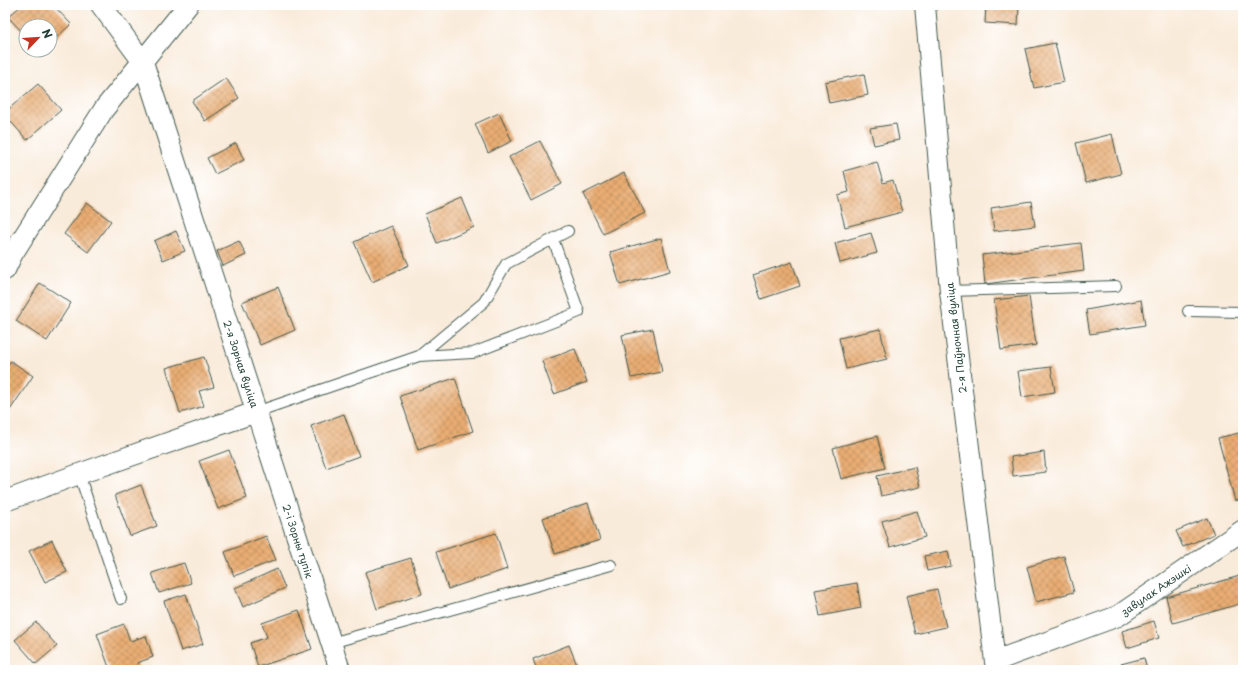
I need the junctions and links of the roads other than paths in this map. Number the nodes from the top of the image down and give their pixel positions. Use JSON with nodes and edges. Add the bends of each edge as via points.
{"nodes":[{"id":1,"x":101,"y":5,"type":"edge"},
{"id":2,"x":188,"y":5,"type":"edge"},
{"id":3,"x":925,"y":5,"type":"edge"},
{"id":4,"x":143,"y":62,"type":"junction"},
{"id":5,"x":568,"y":231,"type":"dead end"},
{"id":6,"x":553,"y":239,"type":"junction"},
{"id":7,"x":5,"y":270,"type":"edge"},
{"id":8,"x":1116,"y":286,"type":"dead end"},
{"id":9,"x":950,"y":291,"type":"junction"},
{"id":10,"x":1188,"y":310,"type":"dead end"},
{"id":11,"x":1243,"y":312,"type":"edge"},
{"id":12,"x":419,"y":356,"type":"junction"},
{"id":13,"x":256,"y":412,"type":"junction"},
{"id":14,"x":79,"y":474,"type":"junction"},
{"id":15,"x":5,"y":501,"type":"edge"},
{"id":16,"x":1243,"y":530,"type":"edge"},
{"id":17,"x":611,"y":565,"type":"dead end"},
{"id":18,"x":121,"y":599,"type":"dead end"},
{"id":19,"x":331,"y":643,"type":"junction"},
{"id":20,"x":995,"y":666,"type":"edge"},
{"id":21,"x":340,"y":670,"type":"edge"}],
"edges":[{"from":1,"to":4,"type":"street","name":"2-я Зорная вуліца"},
{"from":2,"to":4,"type":"street"},
{"from":3,"to":9,"type":"street","name":"2-я Паўночная вуліца"},
{"from":4,"to":7,"type":"street","via":[[104,109]]},
{"from":4,"to":13,"type":"street","name":"2-я Зорная вуліца"},
{"from":5,"to":6,"type":"lane"},
{"from":6,"to":12,"type":"lane","via":[[506,264],[484,302]]},
{"from":6,"to":12,"type":"lane","via":[[579,312],[474,353]]},
{"from":8,"to":9,"type":"lane"},
{"from":9,"to":20,"type":"street","name":"2-я Паўночная вуліца"},
{"from":10,"to":11,"type":"lane"},
{"from":12,"to":13,"type":"lane"},
{"from":13,"to":14,"type":"street","name":"2-я Зорная вуліца"},
{"from":13,"to":19,"type":"street","name":"2-і Зорны тупік"},
{"from":14,"to":15,"type":"street","name":"2-я Зорная вуліца"},
{"from":14,"to":18,"type":"lane"},
{"from":16,"to":20,"type":"street","name":"завулак Ажэшкі","via":[[1118,616]]},
{"from":17,"to":19,"type":"lane"},
{"from":19,"to":21,"type":"street","name":"2-і Зорны тупік"}]}
